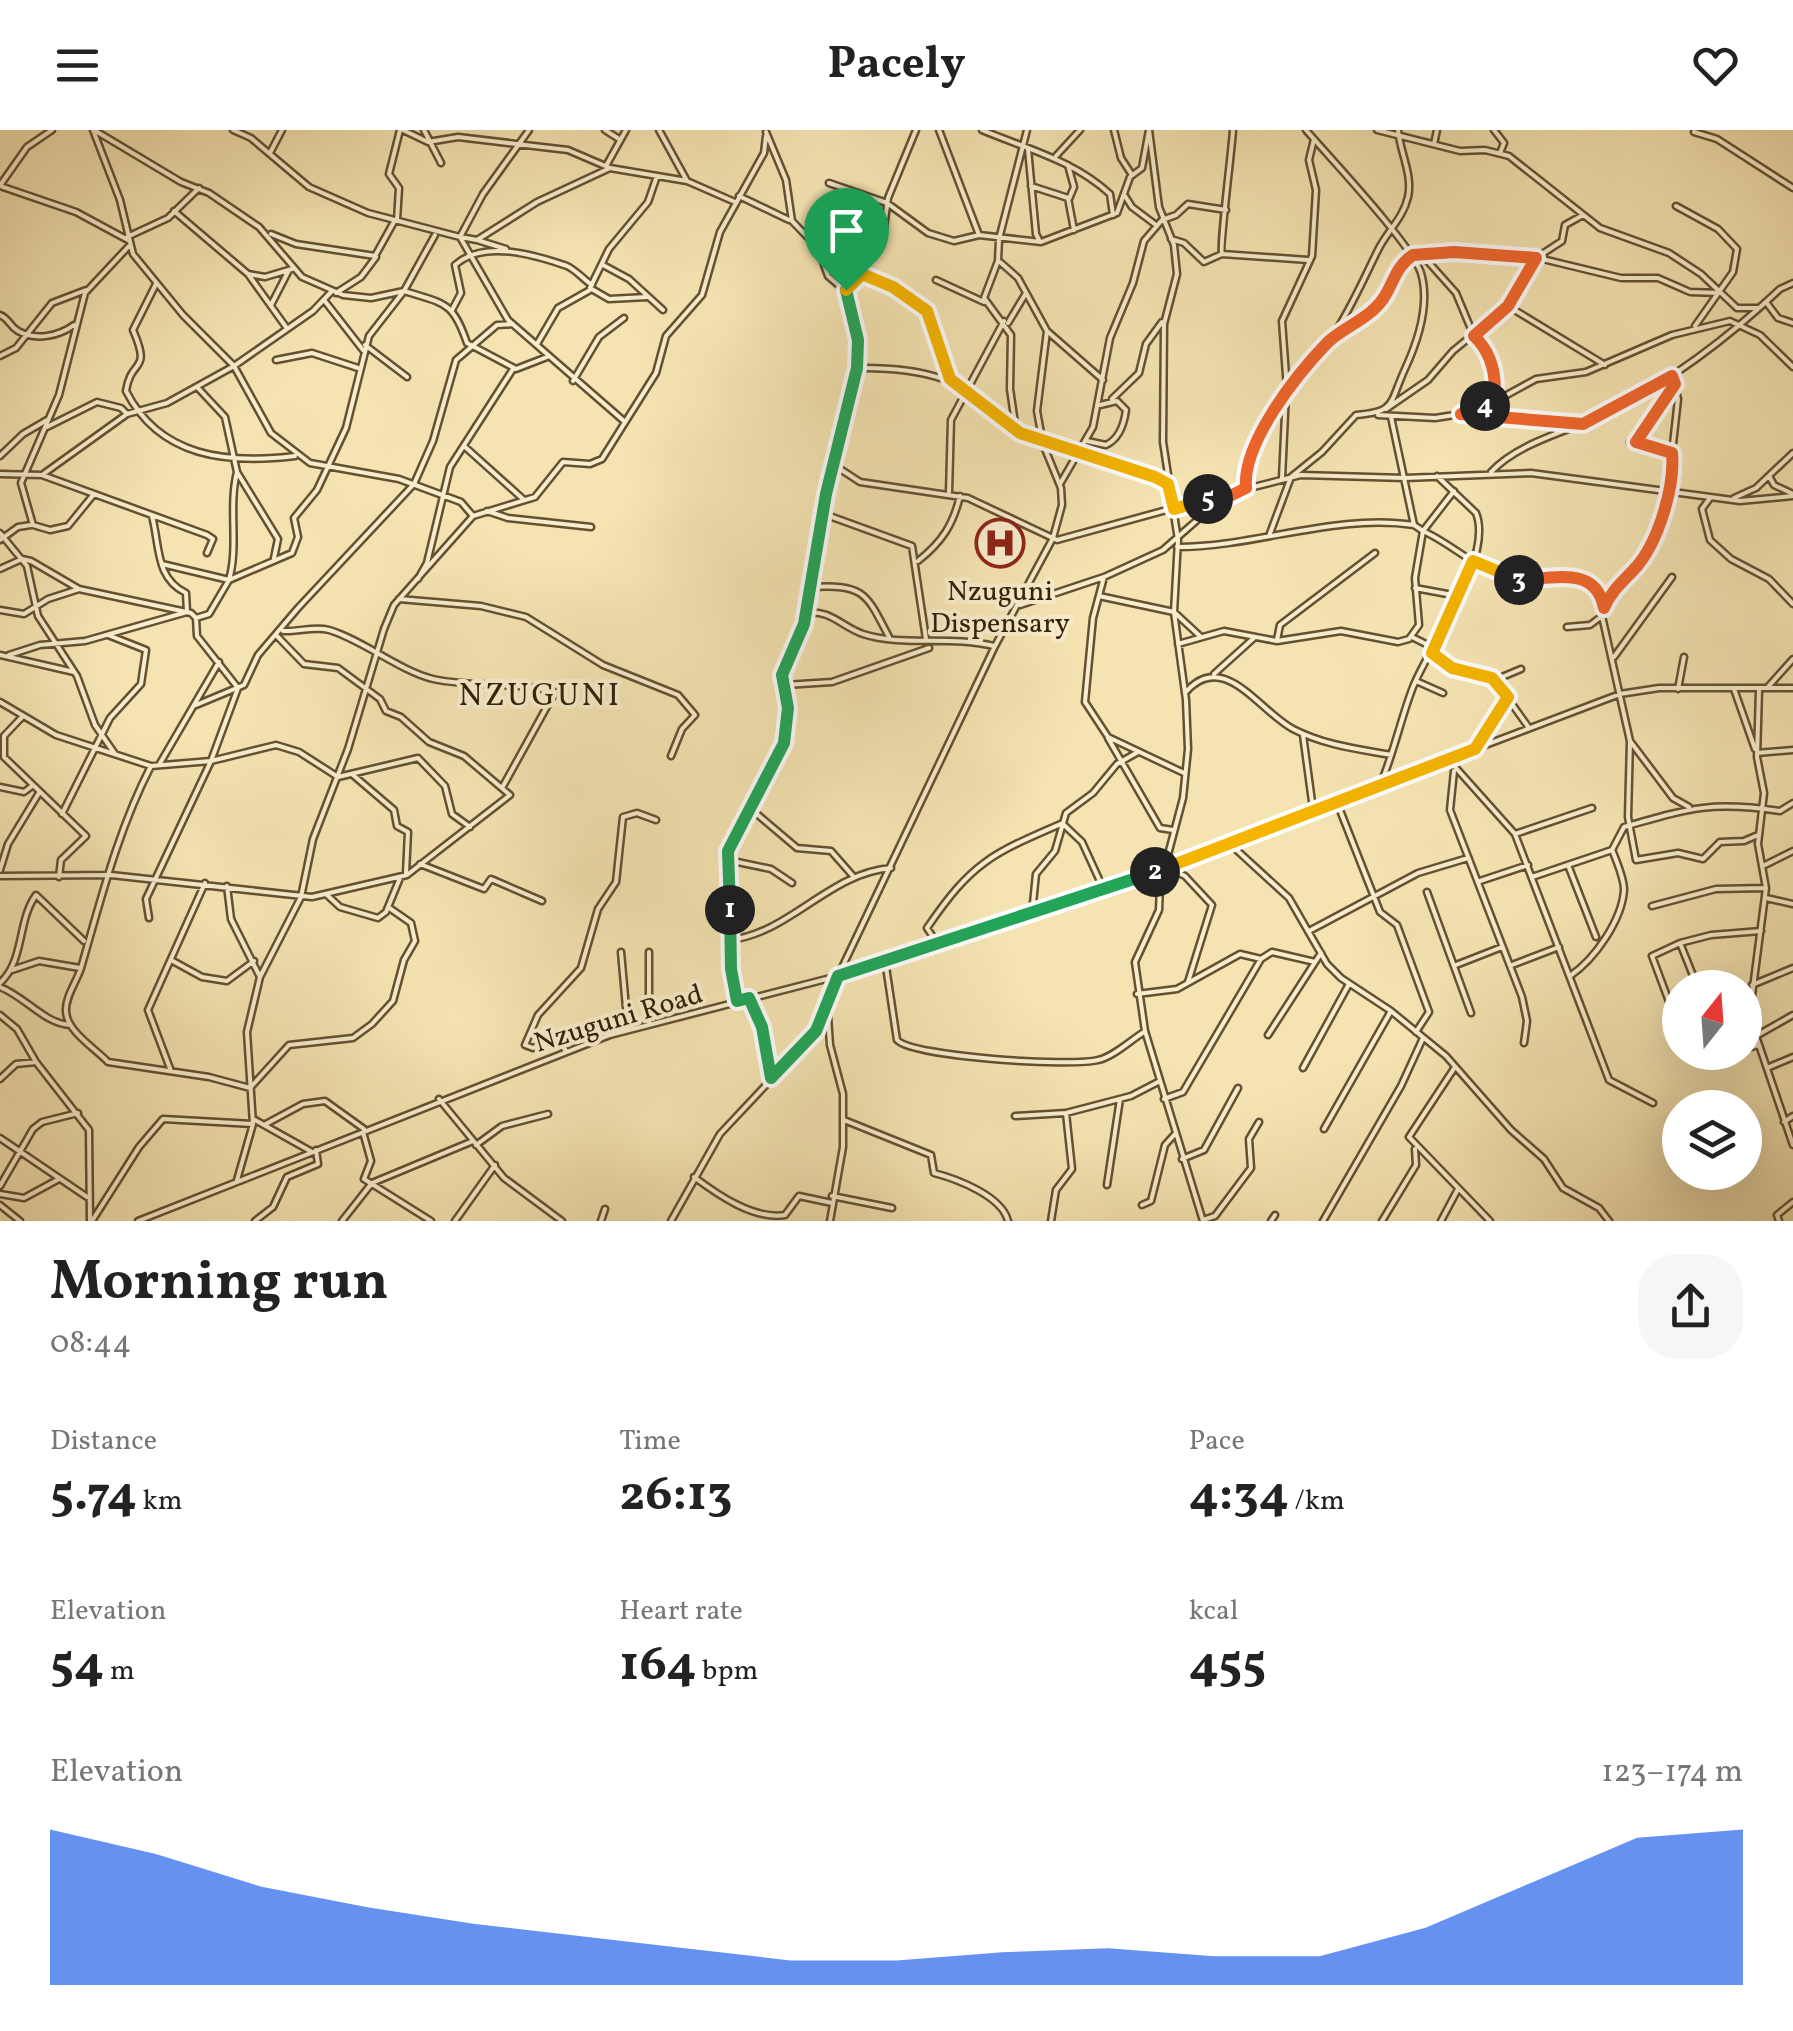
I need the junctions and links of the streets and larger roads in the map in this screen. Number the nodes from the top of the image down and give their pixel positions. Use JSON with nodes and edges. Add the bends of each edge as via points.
{"nodes":[{"id":1,"x":52,"y":130,"type":"edge"},
{"id":2,"x":93,"y":130,"type":"edge"},
{"id":3,"x":233,"y":130,"type":"edge"},
{"id":4,"x":282,"y":130,"type":"edge"},
{"id":5,"x":401,"y":130,"type":"edge"},
{"id":6,"x":424,"y":130,"type":"edge"},
{"id":7,"x":529,"y":130,"type":"edge"},
{"id":8,"x":605,"y":130,"type":"edge"},
{"id":9,"x":626,"y":130,"type":"edge"},
{"id":10,"x":660,"y":130,"type":"edge"},
{"id":11,"x":916,"y":130,"type":"edge"},
{"id":12,"x":939,"y":130,"type":"edge"},
{"id":13,"x":982,"y":130,"type":"edge"},
{"id":14,"x":1027,"y":130,"type":"edge"},
{"id":15,"x":1080,"y":130,"type":"edge"},
{"id":16,"x":1114,"y":130,"type":"edge"},
{"id":17,"x":1148,"y":130,"type":"edge"},
{"id":18,"x":1233,"y":130,"type":"edge"},
{"id":19,"x":1306,"y":130,"type":"edge"},
{"id":20,"x":1377,"y":130,"type":"edge"},
{"id":21,"x":1437,"y":130,"type":"edge"},
{"id":22,"x":1494,"y":130,"type":"edge"},
{"id":23,"x":766,"y":131,"type":"edge"},
{"id":24,"x":1694,"y":132,"type":"edge"},
{"id":25,"x":1018,"y":133,"type":"dead end"},
{"id":26,"x":1398,"y":133,"type":"edge"},
{"id":27,"x":1025,"y":138,"type":"junction"},
{"id":28,"x":620,"y":139,"type":"junction"},
{"id":29,"x":1314,"y":139,"type":"junction"},
{"id":30,"x":428,"y":142,"type":"junction"},
{"id":31,"x":518,"y":144,"type":"junction"},
{"id":32,"x":1434,"y":144,"type":"junction"},
{"id":33,"x":1025,"y":148,"type":"junction"},
{"id":34,"x":270,"y":153,"type":"junction"},
{"id":35,"x":1500,"y":153,"type":"junction"},
{"id":36,"x":1054,"y":157,"type":"junction"},
{"id":37,"x":440,"y":163,"type":"dead end"},
{"id":38,"x":1068,"y":166,"type":"junction"},
{"id":39,"x":608,"y":167,"type":"junction"},
{"id":40,"x":1132,"y":175,"type":"junction"},
{"id":41,"x":657,"y":176,"type":"junction"},
{"id":42,"x":687,"y":181,"type":"junction"},
{"id":43,"x":829,"y":183,"type":"dead end"},
{"id":44,"x":0,"y":185,"type":"edge"},
{"id":45,"x":1031,"y":186,"type":"junction"},
{"id":46,"x":200,"y":188,"type":"junction"},
{"id":47,"x":1793,"y":188,"type":"edge"},
{"id":48,"x":739,"y":196,"type":"junction"},
{"id":49,"x":1125,"y":196,"type":"junction"},
{"id":50,"x":1068,"y":199,"type":"junction"},
{"id":51,"x":735,"y":202,"type":"junction"},
{"id":52,"x":887,"y":202,"type":"junction"},
{"id":53,"x":1676,"y":206,"type":"dead end"},
{"id":54,"x":1226,"y":210,"type":"junction"},
{"id":55,"x":174,"y":212,"type":"junction"},
{"id":56,"x":1113,"y":215,"type":"junction"},
{"id":57,"x":1584,"y":215,"type":"junction"},
{"id":58,"x":396,"y":220,"type":"junction"},
{"id":59,"x":1162,"y":220,"type":"junction"},
{"id":60,"x":792,"y":221,"type":"junction"},
{"id":61,"x":1156,"y":226,"type":"junction"},
{"id":62,"x":1074,"y":230,"type":"junction"},
{"id":63,"x":1390,"y":231,"type":"junction"},
{"id":64,"x":266,"y":233,"type":"junction"},
{"id":65,"x":436,"y":233,"type":"junction"},
{"id":66,"x":979,"y":234,"type":"junction"},
{"id":67,"x":460,"y":238,"type":"junction"},
{"id":68,"x":998,"y":239,"type":"junction"},
{"id":69,"x":1170,"y":239,"type":"junction"},
{"id":70,"x":477,"y":240,"type":"junction"},
{"id":71,"x":128,"y":241,"type":"junction"},
{"id":72,"x":1040,"y":242,"type":"junction"},
{"id":73,"x":510,"y":250,"type":"junction"},
{"id":74,"x":1222,"y":254,"type":"junction"},
{"id":75,"x":1413,"y":255,"type":"junction"},
{"id":76,"x":377,"y":256,"type":"junction"},
{"id":77,"x":470,"y":256,"type":"junction"},
{"id":78,"x":1423,"y":256,"type":"junction"},
{"id":79,"x":1536,"y":258,"type":"junction"},
{"id":80,"x":1310,"y":260,"type":"junction"},
{"id":81,"x":998,"y":261,"type":"junction"},
{"id":82,"x":603,"y":265,"type":"junction"},
{"id":83,"x":291,"y":270,"type":"junction"},
{"id":84,"x":248,"y":274,"type":"junction"},
{"id":85,"x":862,"y":274,"type":"junction"},
{"id":86,"x":936,"y":280,"type":"dead end"},
{"id":87,"x":1793,"y":283,"type":"edge"},
{"id":88,"x":156,"y":284,"type":"junction"},
{"id":89,"x":591,"y":288,"type":"junction"},
{"id":90,"x":86,"y":290,"type":"junction"},
{"id":91,"x":846,"y":290,"type":"junction"},
{"id":92,"x":404,"y":291,"type":"junction"},
{"id":93,"x":334,"y":292,"type":"junction"},
{"id":94,"x":1026,"y":293,"type":"junction"},
{"id":95,"x":1720,"y":293,"type":"junction"},
{"id":96,"x":648,"y":297,"type":"junction"},
{"id":97,"x":324,"y":300,"type":"junction"},
{"id":98,"x":984,"y":302,"type":"junction"},
{"id":99,"x":1766,"y":302,"type":"junction"},
{"id":100,"x":271,"y":305,"type":"junction"},
{"id":101,"x":1508,"y":306,"type":"junction"},
{"id":102,"x":1760,"y":308,"type":"junction"},
{"id":103,"x":452,"y":310,"type":"junction"},
{"id":104,"x":663,"y":310,"type":"dead end"},
{"id":105,"x":0,"y":314,"type":"edge"},
{"id":106,"x":1166,"y":317,"type":"junction"},
{"id":107,"x":624,"y":318,"type":"dead end"},
{"id":108,"x":1005,"y":323,"type":"junction"},
{"id":109,"x":1793,"y":323,"type":"edge"},
{"id":110,"x":77,"y":324,"type":"junction"},
{"id":111,"x":513,"y":324,"type":"junction"},
{"id":112,"x":1743,"y":326,"type":"junction"},
{"id":113,"x":286,"y":327,"type":"junction"},
{"id":114,"x":1693,"y":328,"type":"junction"},
{"id":115,"x":1047,"y":332,"type":"junction"},
{"id":116,"x":27,"y":333,"type":"junction"},
{"id":117,"x":1474,"y":336,"type":"junction"},
{"id":118,"x":1331,"y":339,"type":"junction"},
{"id":119,"x":537,"y":344,"type":"junction"},
{"id":120,"x":469,"y":345,"type":"junction"},
{"id":121,"x":364,"y":347,"type":"junction"},
{"id":122,"x":0,"y":356,"type":"edge"},
{"id":123,"x":547,"y":357,"type":"junction"},
{"id":124,"x":276,"y":360,"type":"dead end"},
{"id":125,"x":1605,"y":365,"type":"junction"},
{"id":126,"x":234,"y":366,"type":"junction"},
{"id":127,"x":1793,"y":367,"type":"edge"},
{"id":128,"x":857,"y":368,"type":"junction"},
{"id":129,"x":359,"y":369,"type":"junction"},
{"id":130,"x":513,"y":369,"type":"junction"},
{"id":131,"x":407,"y":376,"type":"dead end"},
{"id":132,"x":1672,"y":376,"type":"junction"},
{"id":133,"x":950,"y":379,"type":"junction"},
{"id":134,"x":1103,"y":380,"type":"junction"},
{"id":135,"x":574,"y":381,"type":"junction"},
{"id":136,"x":1675,"y":384,"type":"junction"},
{"id":137,"x":197,"y":387,"type":"junction"},
{"id":138,"x":1287,"y":390,"type":"junction"},
{"id":139,"x":968,"y":393,"type":"junction"},
{"id":140,"x":1112,"y":399,"type":"junction"},
{"id":141,"x":1494,"y":402,"type":"junction"},
{"id":142,"x":1100,"y":404,"type":"junction"},
{"id":143,"x":1386,"y":409,"type":"junction"},
{"id":144,"x":135,"y":410,"type":"junction"},
{"id":145,"x":127,"y":414,"type":"junction"},
{"id":146,"x":1461,"y":414,"type":"junction"},
{"id":147,"x":1377,"y":415,"type":"junction"},
{"id":148,"x":1391,"y":416,"type":"junction"},
{"id":149,"x":48,"y":419,"type":"junction"},
{"id":150,"x":626,"y":422,"type":"junction"},
{"id":151,"x":1583,"y":424,"type":"junction"},
{"id":152,"x":44,"y":428,"type":"junction"},
{"id":153,"x":1016,"y":430,"type":"junction"},
{"id":154,"x":1085,"y":441,"type":"junction"},
{"id":155,"x":1043,"y":444,"type":"junction"},
{"id":156,"x":463,"y":445,"type":"junction"},
{"id":157,"x":1080,"y":452,"type":"junction"},
{"id":158,"x":1672,"y":453,"type":"junction"},
{"id":159,"x":1793,"y":453,"type":"edge"},
{"id":160,"x":0,"y":456,"type":"edge"},
{"id":161,"x":295,"y":456,"type":"junction"},
{"id":162,"x":235,"y":458,"type":"junction"},
{"id":163,"x":834,"y":465,"type":"junction"},
{"id":164,"x":327,"y":467,"type":"junction"},
{"id":165,"x":24,"y":472,"type":"junction"},
{"id":166,"x":238,"y":472,"type":"junction"},
{"id":167,"x":1491,"y":472,"type":"junction"},
{"id":168,"x":0,"y":474,"type":"edge"},
{"id":169,"x":42,"y":475,"type":"junction"},
{"id":170,"x":1291,"y":476,"type":"junction"},
{"id":171,"x":1437,"y":476,"type":"junction"},
{"id":172,"x":1768,"y":476,"type":"junction"},
{"id":173,"x":1282,"y":478,"type":"junction"},
{"id":174,"x":1404,"y":478,"type":"junction"},
{"id":175,"x":414,"y":484,"type":"junction"},
{"id":176,"x":1060,"y":484,"type":"junction"},
{"id":177,"x":1168,"y":484,"type":"junction"},
{"id":178,"x":1246,"y":488,"type":"junction"},
{"id":179,"x":1667,"y":490,"type":"junction"},
{"id":180,"x":1454,"y":491,"type":"junction"},
{"id":181,"x":950,"y":492,"type":"junction"},
{"id":182,"x":94,"y":494,"type":"junction"},
{"id":183,"x":444,"y":494,"type":"junction"},
{"id":184,"x":1793,"y":495,"type":"edge"},
{"id":185,"x":960,"y":496,"type":"junction"},
{"id":186,"x":1710,"y":498,"type":"junction"},
{"id":187,"x":523,"y":499,"type":"junction"},
{"id":188,"x":1732,"y":499,"type":"junction"},
{"id":189,"x":1222,"y":500,"type":"junction"},
{"id":190,"x":1174,"y":509,"type":"junction"},
{"id":191,"x":486,"y":511,"type":"junction"},
{"id":192,"x":824,"y":514,"type":"junction"},
{"id":193,"x":152,"y":516,"type":"junction"},
{"id":194,"x":473,"y":516,"type":"junction"},
{"id":195,"x":33,"y":525,"type":"junction"},
{"id":196,"x":1414,"y":525,"type":"junction"},
{"id":197,"x":590,"y":527,"type":"dead end"},
{"id":198,"x":1422,"y":531,"type":"junction"},
{"id":199,"x":1269,"y":536,"type":"junction"},
{"id":200,"x":1,"y":537,"type":"edge"},
{"id":201,"x":1053,"y":538,"type":"junction"},
{"id":202,"x":1177,"y":544,"type":"junction"},
{"id":203,"x":207,"y":553,"type":"dead end"},
{"id":204,"x":1375,"y":553,"type":"dead end"},
{"id":205,"x":274,"y":558,"type":"junction"},
{"id":206,"x":22,"y":560,"type":"junction"},
{"id":207,"x":1473,"y":561,"type":"junction"},
{"id":208,"x":916,"y":562,"type":"junction"},
{"id":209,"x":162,"y":564,"type":"junction"},
{"id":210,"x":0,"y":568,"type":"edge"},
{"id":211,"x":1672,"y":576,"type":"dead end"},
{"id":212,"x":1104,"y":577,"type":"junction"},
{"id":213,"x":229,"y":580,"type":"junction"},
{"id":214,"x":418,"y":581,"type":"junction"},
{"id":215,"x":810,"y":587,"type":"junction"},
{"id":216,"x":1416,"y":588,"type":"junction"},
{"id":217,"x":79,"y":589,"type":"junction"},
{"id":218,"x":1099,"y":596,"type":"junction"},
{"id":219,"x":1458,"y":596,"type":"junction"},
{"id":220,"x":399,"y":599,"type":"junction"},
{"id":221,"x":1793,"y":604,"type":"edge"},
{"id":222,"x":1018,"y":606,"type":"junction"},
{"id":223,"x":35,"y":608,"type":"junction"},
{"id":224,"x":1604,"y":608,"type":"junction"},
{"id":225,"x":0,"y":610,"type":"edge"},
{"id":226,"x":187,"y":612,"type":"junction"},
{"id":227,"x":1174,"y":612,"type":"junction"},
{"id":228,"x":806,"y":613,"type":"junction"},
{"id":229,"x":1602,"y":616,"type":"junction"},
{"id":230,"x":196,"y":618,"type":"junction"},
{"id":231,"x":1567,"y":627,"type":"dead end"},
{"id":232,"x":283,"y":630,"type":"junction"},
{"id":233,"x":107,"y":634,"type":"junction"},
{"id":234,"x":277,"y":636,"type":"junction"},
{"id":235,"x":1412,"y":636,"type":"junction"},
{"id":236,"x":889,"y":637,"type":"junction"},
{"id":237,"x":1202,"y":637,"type":"junction"},
{"id":238,"x":1255,"y":637,"type":"junction"},
{"id":239,"x":926,"y":639,"type":"junction"},
{"id":240,"x":1277,"y":641,"type":"junction"},
{"id":241,"x":57,"y":644,"type":"junction"},
{"id":242,"x":1178,"y":644,"type":"junction"},
{"id":243,"x":995,"y":646,"type":"junction"},
{"id":244,"x":928,"y":648,"type":"dead end"},
{"id":245,"x":1433,"y":650,"type":"junction"},
{"id":246,"x":0,"y":654,"type":"edge"},
{"id":247,"x":8,"y":655,"type":"junction"},
{"id":248,"x":377,"y":656,"type":"junction"},
{"id":249,"x":1614,"y":657,"type":"junction"},
{"id":250,"x":1684,"y":657,"type":"dead end"},
{"id":251,"x":1793,"y":660,"type":"edge"},
{"id":252,"x":219,"y":662,"type":"junction"},
{"id":253,"x":1521,"y":670,"type":"dead end"},
{"id":254,"x":74,"y":672,"type":"junction"},
{"id":255,"x":1212,"y":675,"type":"junction"},
{"id":256,"x":1495,"y":680,"type":"junction"},
{"id":257,"x":1416,"y":681,"type":"junction"},
{"id":258,"x":782,"y":686,"type":"junction"},
{"id":259,"x":238,"y":688,"type":"junction"},
{"id":260,"x":1759,"y":688,"type":"junction"},
{"id":261,"x":1767,"y":688,"type":"junction"},
{"id":262,"x":1793,"y":688,"type":"edge"},
{"id":263,"x":1678,"y":689,"type":"junction"},
{"id":264,"x":1734,"y":689,"type":"junction"},
{"id":265,"x":365,"y":692,"type":"junction"},
{"id":266,"x":1443,"y":693,"type":"dead end"},
{"id":267,"x":1185,"y":694,"type":"junction"},
{"id":268,"x":1620,"y":694,"type":"junction"},
{"id":269,"x":1508,"y":697,"type":"junction"},
{"id":270,"x":0,"y":702,"type":"edge"},
{"id":271,"x":196,"y":705,"type":"junction"},
{"id":272,"x":23,"y":716,"type":"junction"},
{"id":273,"x":1529,"y":728,"type":"junction"},
{"id":274,"x":1303,"y":733,"type":"junction"},
{"id":275,"x":1108,"y":737,"type":"junction"},
{"id":276,"x":101,"y":738,"type":"junction"},
{"id":277,"x":1,"y":741,"type":"edge"},
{"id":278,"x":1630,"y":741,"type":"junction"},
{"id":279,"x":97,"y":749,"type":"junction"},
{"id":280,"x":1475,"y":749,"type":"junction"},
{"id":281,"x":1793,"y":750,"type":"edge"},
{"id":282,"x":1138,"y":752,"type":"junction"},
{"id":283,"x":1757,"y":753,"type":"junction"},
{"id":284,"x":115,"y":754,"type":"junction"},
{"id":285,"x":671,"y":756,"type":"dead end"},
{"id":286,"x":1392,"y":756,"type":"junction"},
{"id":287,"x":1448,"y":759,"type":"junction"},
{"id":288,"x":210,"y":761,"type":"junction"},
{"id":289,"x":1122,"y":761,"type":"junction"},
{"id":290,"x":150,"y":766,"type":"junction"},
{"id":291,"x":159,"y":766,"type":"junction"},
{"id":292,"x":1454,"y":771,"type":"junction"},
{"id":293,"x":1185,"y":774,"type":"junction"},
{"id":294,"x":353,"y":776,"type":"junction"},
{"id":295,"x":338,"y":777,"type":"junction"},
{"id":296,"x":1381,"y":784,"type":"junction"},
{"id":297,"x":32,"y":786,"type":"junction"},
{"id":298,"x":0,"y":787,"type":"edge"},
{"id":299,"x":502,"y":788,"type":"junction"},
{"id":300,"x":39,"y":793,"type":"junction"},
{"id":301,"x":1336,"y":800,"type":"junction"},
{"id":302,"x":1793,"y":803,"type":"edge"},
{"id":303,"x":1762,"y":806,"type":"junction"},
{"id":304,"x":1592,"y":808,"type":"dead end"},
{"id":305,"x":1690,"y":808,"type":"junction"},
{"id":306,"x":750,"y":809,"type":"junction"},
{"id":307,"x":1314,"y":809,"type":"junction"},
{"id":308,"x":62,"y":814,"type":"junction"},
{"id":309,"x":656,"y":820,"type":"dead end"},
{"id":310,"x":1063,"y":824,"type":"junction"},
{"id":311,"x":1631,"y":826,"type":"junction"},
{"id":312,"x":470,"y":827,"type":"junction"},
{"id":313,"x":1173,"y":830,"type":"junction"},
{"id":314,"x":1515,"y":834,"type":"junction"},
{"id":315,"x":1758,"y":835,"type":"junction"},
{"id":316,"x":1229,"y":843,"type":"junction"},
{"id":317,"x":1612,"y":850,"type":"junction"},
{"id":318,"x":1793,"y":851,"type":"edge"},
{"id":319,"x":1470,"y":858,"type":"junction"},
{"id":320,"x":728,"y":860,"type":"junction"},
{"id":321,"x":420,"y":864,"type":"junction"},
{"id":322,"x":1568,"y":864,"type":"junction"},
{"id":323,"x":1528,"y":866,"type":"junction"},
{"id":324,"x":1763,"y":866,"type":"junction"},
{"id":325,"x":891,"y":868,"type":"junction"},
{"id":326,"x":1166,"y":868,"type":"junction"},
{"id":327,"x":0,"y":869,"type":"edge"},
{"id":328,"x":112,"y":875,"type":"junction"},
{"id":329,"x":407,"y":875,"type":"junction"},
{"id":330,"x":853,"y":876,"type":"junction"},
{"id":331,"x":59,"y":877,"type":"junction"},
{"id":332,"x":1532,"y":877,"type":"junction"},
{"id":333,"x":400,"y":878,"type":"junction"},
{"id":334,"x":158,"y":879,"type":"junction"},
{"id":335,"x":1479,"y":882,"type":"junction"},
{"id":336,"x":205,"y":883,"type":"junction"},
{"id":337,"x":792,"y":883,"type":"dead end"},
{"id":338,"x":226,"y":886,"type":"junction"},
{"id":339,"x":1766,"y":888,"type":"junction"},
{"id":340,"x":1104,"y":890,"type":"junction"},
{"id":341,"x":1427,"y":892,"type":"dead end"},
{"id":342,"x":325,"y":893,"type":"junction"},
{"id":343,"x":301,"y":897,"type":"junction"},
{"id":344,"x":1373,"y":897,"type":"junction"},
{"id":345,"x":1766,"y":898,"type":"junction"},
{"id":346,"x":542,"y":901,"type":"dead end"},
{"id":347,"x":1793,"y":904,"type":"edge"},
{"id":348,"x":1652,"y":906,"type":"dead end"},
{"id":349,"x":388,"y":907,"type":"junction"},
{"id":350,"x":1032,"y":913,"type":"junction"},
{"id":351,"x":150,"y":918,"type":"dead end"},
{"id":352,"x":1309,"y":931,"type":"junction"},
{"id":353,"x":1760,"y":931,"type":"junction"},
{"id":354,"x":1596,"y":937,"type":"dead end"},
{"id":355,"x":729,"y":940,"type":"junction"},
{"id":356,"x":86,"y":943,"type":"junction"},
{"id":357,"x":938,"y":944,"type":"junction"},
{"id":358,"x":1680,"y":944,"type":"junction"},
{"id":359,"x":1502,"y":947,"type":"junction"},
{"id":360,"x":1559,"y":947,"type":"junction"},
{"id":361,"x":621,"y":952,"type":"dead end"},
{"id":362,"x":649,"y":952,"type":"dead end"},
{"id":363,"x":1321,"y":953,"type":"junction"},
{"id":364,"x":1261,"y":959,"type":"junction"},
{"id":365,"x":171,"y":960,"type":"junction"},
{"id":366,"x":254,"y":960,"type":"junction"},
{"id":367,"x":885,"y":960,"type":"junction"},
{"id":368,"x":1315,"y":962,"type":"junction"},
{"id":369,"x":1510,"y":965,"type":"junction"},
{"id":370,"x":1456,"y":966,"type":"junction"},
{"id":371,"x":81,"y":968,"type":"junction"},
{"id":372,"x":1793,"y":968,"type":"edge"},
{"id":373,"x":12,"y":970,"type":"junction"},
{"id":374,"x":1691,"y":970,"type":"edge"},
{"id":375,"x":1754,"y":970,"type":"edge"},
{"id":376,"x":838,"y":976,"type":"junction"},
{"id":377,"x":1570,"y":976,"type":"junction"},
{"id":378,"x":260,"y":977,"type":"junction"},
{"id":379,"x":1762,"y":981,"type":"edge"},
{"id":380,"x":1188,"y":982,"type":"junction"},
{"id":381,"x":1662,"y":983,"type":"edge"},
{"id":382,"x":1349,"y":984,"type":"junction"},
{"id":383,"x":0,"y":985,"type":"edge"},
{"id":384,"x":1138,"y":994,"type":"junction"},
{"id":385,"x":749,"y":998,"type":"junction"},
{"id":386,"x":737,"y":1001,"type":"junction"},
{"id":387,"x":828,"y":1010,"type":"junction"},
{"id":388,"x":1391,"y":1011,"type":"junction"},
{"id":389,"x":1471,"y":1013,"type":"dead end"},
{"id":390,"x":0,"y":1015,"type":"edge"},
{"id":391,"x":1793,"y":1015,"type":"edge"},
{"id":392,"x":648,"y":1024,"type":"junction"},
{"id":393,"x":70,"y":1025,"type":"junction"},
{"id":394,"x":628,"y":1030,"type":"junction"},
{"id":395,"x":1146,"y":1031,"type":"junction"},
{"id":396,"x":1416,"y":1032,"type":"junction"},
{"id":397,"x":1762,"y":1033,"type":"edge"},
{"id":398,"x":1268,"y":1035,"type":"dead end"},
{"id":399,"x":1422,"y":1038,"type":"junction"},
{"id":400,"x":1524,"y":1043,"type":"dead end"},
{"id":401,"x":566,"y":1051,"type":"junction"},
{"id":402,"x":1762,"y":1055,"type":"edge"},
{"id":403,"x":1793,"y":1057,"type":"edge"},
{"id":404,"x":36,"y":1062,"type":"junction"},
{"id":405,"x":1455,"y":1067,"type":"junction"},
{"id":406,"x":1303,"y":1068,"type":"dead end"},
{"id":407,"x":1767,"y":1068,"type":"junction"},
{"id":408,"x":172,"y":1072,"type":"junction"},
{"id":409,"x":771,"y":1078,"type":"junction"},
{"id":410,"x":0,"y":1079,"type":"edge"},
{"id":411,"x":1160,"y":1081,"type":"junction"},
{"id":412,"x":250,"y":1088,"type":"junction"},
{"id":413,"x":1238,"y":1088,"type":"dead end"},
{"id":414,"x":1120,"y":1098,"type":"junction"},
{"id":415,"x":439,"y":1099,"type":"junction"},
{"id":416,"x":1164,"y":1100,"type":"junction"},
{"id":417,"x":1653,"y":1103,"type":"dead end"},
{"id":418,"x":78,"y":1113,"type":"junction"},
{"id":419,"x":1066,"y":1113,"type":"junction"},
{"id":420,"x":548,"y":1114,"type":"dead end"},
{"id":421,"x":1016,"y":1116,"type":"dead end"},
{"id":422,"x":1793,"y":1116,"type":"edge"},
{"id":423,"x":843,"y":1120,"type":"junction"},
{"id":424,"x":253,"y":1122,"type":"junction"},
{"id":425,"x":1258,"y":1122,"type":"dead end"},
{"id":426,"x":1784,"y":1122,"type":"junction"},
{"id":427,"x":264,"y":1125,"type":"junction"},
{"id":428,"x":1324,"y":1129,"type":"dead end"},
{"id":429,"x":364,"y":1130,"type":"junction"},
{"id":430,"x":1176,"y":1134,"type":"junction"},
{"id":431,"x":0,"y":1138,"type":"edge"},
{"id":432,"x":475,"y":1143,"type":"junction"},
{"id":433,"x":1413,"y":1144,"type":"junction"},
{"id":434,"x":1793,"y":1145,"type":"edge"},
{"id":435,"x":22,"y":1150,"type":"junction"},
{"id":436,"x":314,"y":1151,"type":"junction"},
{"id":437,"x":1182,"y":1158,"type":"junction"},
{"id":438,"x":495,"y":1164,"type":"junction"},
{"id":439,"x":693,"y":1176,"type":"junction"},
{"id":440,"x":59,"y":1179,"type":"junction"},
{"id":441,"x":236,"y":1182,"type":"junction"},
{"id":442,"x":372,"y":1183,"type":"junction"},
{"id":443,"x":1107,"y":1185,"type":"dead end"},
{"id":444,"x":0,"y":1186,"type":"edge"},
{"id":445,"x":1458,"y":1189,"type":"junction"},
{"id":446,"x":0,"y":1194,"type":"edge"},
{"id":447,"x":87,"y":1198,"type":"junction"},
{"id":448,"x":832,"y":1199,"type":"junction"},
{"id":449,"x":1793,"y":1202,"type":"edge"},
{"id":450,"x":1142,"y":1205,"type":"dead end"},
{"id":451,"x":0,"y":1206,"type":"edge"},
{"id":452,"x":892,"y":1208,"type":"dead end"},
{"id":453,"x":605,"y":1210,"type":"dead end"},
{"id":454,"x":1274,"y":1215,"type":"dead end"},
{"id":455,"x":20,"y":1221,"type":"edge"},
{"id":456,"x":91,"y":1221,"type":"edge"},
{"id":457,"x":138,"y":1221,"type":"edge"},
{"id":458,"x":254,"y":1221,"type":"edge"},
{"id":459,"x":342,"y":1221,"type":"edge"},
{"id":460,"x":431,"y":1221,"type":"edge"},
{"id":461,"x":455,"y":1221,"type":"edge"},
{"id":462,"x":562,"y":1221,"type":"edge"},
{"id":463,"x":600,"y":1221,"type":"edge"},
{"id":464,"x":671,"y":1221,"type":"edge"},
{"id":465,"x":830,"y":1221,"type":"edge"},
{"id":466,"x":1008,"y":1221,"type":"edge"},
{"id":467,"x":1051,"y":1221,"type":"edge"},
{"id":468,"x":1203,"y":1221,"type":"edge"},
{"id":469,"x":1271,"y":1221,"type":"edge"},
{"id":470,"x":1323,"y":1221,"type":"edge"},
{"id":471,"x":1382,"y":1221,"type":"edge"},
{"id":472,"x":1441,"y":1221,"type":"edge"},
{"id":473,"x":1490,"y":1221,"type":"edge"},
{"id":474,"x":1609,"y":1221,"type":"edge"},
{"id":475,"x":1779,"y":1221,"type":"edge"}],
"edges":[{"from":1,"to":44,"type":"street","via":[[26,147]]},
{"from":2,"to":46,"type":"street"},
{"from":2,"to":71,"type":"street"},
{"from":3,"to":34,"type":"street"},
{"from":4,"to":34,"type":"street"},
{"from":5,"to":30,"type":"street"},
{"from":5,"to":58,"type":"street","via":[[389,174],[399,188]]},
{"from":6,"to":30,"type":"street"},
{"from":7,"to":31,"type":"street"},
{"from":8,"to":28,"type":"street"},
{"from":9,"to":28,"type":"street"},
{"from":10,"to":42,"type":"street"},
{"from":11,"to":52,"type":"street"},
{"from":12,"to":66,"type":"street"},
{"from":13,"to":33,"type":"street"},
{"from":14,"to":27,"type":"street"},
{"from":15,"to":36,"type":"street"},
{"from":16,"to":40,"type":"street"},
{"from":17,"to":40,"type":"street","via":[[1142,166]]},
{"from":17,"to":59,"type":"street"},
{"from":18,"to":54,"type":"street"},
{"from":19,"to":29,"type":"street"},
{"from":20,"to":26,"type":"street"},
{"from":21,"to":32,"type":"street"},
{"from":22,"to":35,"type":"street","via":[[1504,143]]},
{"from":23,"to":48,"type":"street","via":[[764,153]]},
{"from":23,"to":60,"type":"street","via":[[786,180]]},
{"from":24,"to":47,"type":"street","via":[[1717,138]]},
{"from":25,"to":27,"type":"street"},
{"from":26,"to":32,"type":"street"},
{"from":26,"to":63,"type":"street","via":[[1409,191]]},
{"from":27,"to":33,"type":"street"},
{"from":28,"to":39,"type":"street"},
{"from":29,"to":63,"type":"street"},
{"from":29,"to":80,"type":"street"},
{"from":30,"to":31,"type":"street","via":[[458,137]]},
{"from":30,"to":37,"type":"street"},
{"from":31,"to":39,"type":"street","via":[[568,150]]},
{"from":31,"to":67,"type":"street"},
{"from":32,"to":35,"type":"street"},
{"from":33,"to":36,"type":"street"},
{"from":33,"to":45,"type":"street"},
{"from":33,"to":68,"type":"street"},
{"from":34,"to":58,"type":"street","via":[[302,184]]},
{"from":35,"to":57,"type":"street"},
{"from":36,"to":38,"type":"street"},
{"from":38,"to":50,"type":"street","via":[[1074,187]]},
{"from":38,"to":56,"type":"street","via":[[1108,191]]},
{"from":39,"to":41,"type":"street"},
{"from":39,"to":70,"type":"street"},
{"from":40,"to":49,"type":"street"},
{"from":41,"to":42,"type":"street"},
{"from":41,"to":82,"type":"street","via":[[648,202]]},
{"from":42,"to":51,"type":"street"},
{"from":43,"to":52,"type":"street"},
{"from":44,"to":71,"type":"street","via":[[76,212]]},
{"from":45,"to":50,"type":"street"},
{"from":45,"to":72,"type":"street"},
{"from":46,"to":55,"type":"street"},
{"from":46,"to":64,"type":"street"},
{"from":48,"to":51,"type":"street"},
{"from":48,"to":60,"type":"street"},
{"from":49,"to":56,"type":"street"},
{"from":49,"to":61,"type":"street"},
{"from":50,"to":62,"type":"street"},
{"from":51,"to":150,"type":"street","via":[[702,296],[666,336],[656,373]]},
{"from":52,"to":66,"type":"street","via":[[928,233],[954,242]]},
{"from":52,"to":85,"type":"street","via":[[885,226]]},
{"from":53,"to":95,"type":"street","via":[[1736,246],[1735,268]]},
{"from":54,"to":59,"type":"street","via":[[1188,204]]},
{"from":54,"to":74,"type":"street"},
{"from":55,"to":71,"type":"street"},
{"from":55,"to":84,"type":"street"},
{"from":56,"to":62,"type":"street"},
{"from":57,"to":79,"type":"street","via":[[1565,225],[1562,241]]},
{"from":57,"to":95,"type":"street","via":[[1600,228],[1669,254]]},
{"from":58,"to":65,"type":"street"},
{"from":58,"to":76,"type":"street"},
{"from":59,"to":61,"type":"street"},
{"from":59,"to":69,"type":"street"},
{"from":60,"to":91,"type":"street","via":[[818,248],[828,276]]},
{"from":61,"to":134,"type":"street","via":[[1144,241],[1111,334]]},
{"from":62,"to":72,"type":"street"},
{"from":63,"to":75,"type":"street"},
{"from":63,"to":118,"type":"street"},
{"from":64,"to":76,"type":"street"},
{"from":64,"to":83,"type":"street"},
{"from":65,"to":67,"type":"street"},
{"from":65,"to":92,"type":"street"},
{"from":66,"to":68,"type":"street"},
{"from":67,"to":70,"type":"street"},
{"from":67,"to":77,"type":"street"},
{"from":68,"to":72,"type":"street"},
{"from":68,"to":81,"type":"street"},
{"from":69,"to":74,"type":"street","via":[[1184,243],[1200,261]]},
{"from":69,"to":106,"type":"street","via":[[1177,274]]},
{"from":70,"to":73,"type":"street"},
{"from":71,"to":88,"type":"street"},
{"from":71,"to":90,"type":"street"},
{"from":73,"to":77,"type":"street"},
{"from":73,"to":89,"type":"street","via":[[569,267]]},
{"from":74,"to":80,"type":"street"},
{"from":75,"to":78,"type":"street"},
{"from":75,"to":118,"type":"street","via":[[1381,302]]},
{"from":75,"to":143,"type":"street","via":[[1423,290],[1420,326]]},
{"from":76,"to":93,"type":"street","via":[[359,279]]},
{"from":77,"to":103,"type":"street","via":[[455,265],[461,293]]},
{"from":77,"to":111,"type":"street"},
{"from":78,"to":79,"type":"street"},
{"from":78,"to":117,"type":"street","via":[[1456,293]]},
{"from":79,"to":95,"type":"street"},
{"from":79,"to":101,"type":"street"},
{"from":80,"to":138,"type":"street","via":[[1283,313]]},
{"from":81,"to":94,"type":"street"},
{"from":81,"to":98,"type":"street"},
{"from":82,"to":89,"type":"street"},
{"from":82,"to":96,"type":"street"},
{"from":83,"to":84,"type":"street"},
{"from":83,"to":93,"type":"street"},
{"from":83,"to":100,"type":"street"},
{"from":84,"to":100,"type":"street"},
{"from":85,"to":91,"type":"street"},
{"from":85,"to":133,"type":"street","via":[[927,311]]},
{"from":86,"to":98,"type":"street"},
{"from":87,"to":99,"type":"street"},
{"from":88,"to":126,"type":"street"},
{"from":88,"to":144,"type":"street","via":[[133,330],[142,358],[126,391]]},
{"from":89,"to":96,"type":"street","via":[[618,300]]},
{"from":89,"to":119,"type":"street","via":[[558,308]]},
{"from":90,"to":110,"type":"street"},
{"from":90,"to":116,"type":"street","via":[[52,302]]},
{"from":91,"to":128,"type":"street"},
{"from":92,"to":93,"type":"street","via":[[371,298]]},
{"from":92,"to":103,"type":"street"},
{"from":92,"to":121,"type":"street"},
{"from":93,"to":97,"type":"street"},
{"from":94,"to":108,"type":"street"},
{"from":94,"to":115,"type":"street"},
{"from":95,"to":102,"type":"street","via":[[1737,308]]},
{"from":95,"to":114,"type":"street"},
{"from":96,"to":104,"type":"street"},
{"from":97,"to":113,"type":"street"},
{"from":97,"to":121,"type":"street"},
{"from":98,"to":108,"type":"street"},
{"from":99,"to":102,"type":"street"},
{"from":99,"to":109,"type":"street"},
{"from":100,"to":113,"type":"street"},
{"from":101,"to":117,"type":"street"},
{"from":101,"to":125,"type":"street"},
{"from":102,"to":112,"type":"street"},
{"from":103,"to":120,"type":"street"},
{"from":105,"to":116,"type":"street"},
{"from":106,"to":140,"type":"street","via":[[1146,344],[1140,371]]},
{"from":106,"to":177,"type":"street"},
{"from":107,"to":135,"type":"street","via":[[599,337]]},
{"from":108,"to":139,"type":"street"},
{"from":108,"to":153,"type":"street"},
{"from":110,"to":116,"type":"street","via":[[56,336]]},
{"from":110,"to":149,"type":"street"},
{"from":111,"to":119,"type":"street"},
{"from":111,"to":120,"type":"street","via":[[496,325]]},
{"from":112,"to":114,"type":"street","via":[[1730,321]]},
{"from":112,"to":127,"type":"street"},
{"from":112,"to":132,"type":"street"},
{"from":113,"to":126,"type":"street"},
{"from":114,"to":125,"type":"street"},
{"from":115,"to":134,"type":"street"},
{"from":115,"to":155,"type":"street","via":[[1037,410]]},
{"from":116,"to":122,"type":"street"},
{"from":117,"to":141,"type":"street","via":[[1490,357]]},
{"from":117,"to":143,"type":"street"},
{"from":118,"to":138,"type":"street"},
{"from":119,"to":123,"type":"street"},
{"from":120,"to":130,"type":"street"},
{"from":120,"to":175,"type":"street","via":[[455,364]]},
{"from":121,"to":129,"type":"street"},
{"from":121,"to":131,"type":"street"},
{"from":123,"to":130,"type":"street"},
{"from":123,"to":135,"type":"street"},
{"from":124,"to":129,"type":"street","via":[[312,354]]},
{"from":125,"to":141,"type":"street","via":[[1536,378]]},
{"from":126,"to":137,"type":"street"},
{"from":126,"to":161,"type":"street","via":[[271,433]]},
{"from":128,"to":133,"type":"street","via":[[900,367]]},
{"from":128,"to":163,"type":"street"},
{"from":129,"to":164,"type":"street","via":[[348,422]]},
{"from":130,"to":156,"type":"street"},
{"from":132,"to":136,"type":"street"},
{"from":132,"to":151,"type":"street"},
{"from":133,"to":139,"type":"street"},
{"from":134,"to":142,"type":"street"},
{"from":135,"to":150,"type":"street"},
{"from":136,"to":158,"type":"street"},
{"from":136,"to":158,"type":"street","via":[[1633,442]]},
{"from":137,"to":144,"type":"street"},
{"from":137,"to":162,"type":"street","via":[[226,420]]},
{"from":138,"to":173,"type":"street"},
{"from":138,"to":178,"type":"street","via":[[1246,467]]},
{"from":139,"to":153,"type":"street"},
{"from":139,"to":181,"type":"street","via":[[950,426]]},
{"from":140,"to":142,"type":"street"},
{"from":140,"to":154,"type":"street","via":[[1126,410],[1120,432],[1106,445]]},
{"from":141,"to":146,"type":"street"},
{"from":142,"to":154,"type":"street"},
{"from":143,"to":147,"type":"street"},
{"from":144,"to":145,"type":"street"},
{"from":144,"to":162,"type":"street","via":[[188,452]]},
{"from":145,"to":152,"type":"street","via":[[97,402]]},
{"from":145,"to":169,"type":"street"},
{"from":146,"to":148,"type":"street"},
{"from":146,"to":151,"type":"street"},
{"from":147,"to":148,"type":"street"},
{"from":147,"to":170,"type":"street","via":[[1356,414]]},
{"from":148,"to":174,"type":"street"},
{"from":149,"to":152,"type":"street"},
{"from":149,"to":160,"type":"street"},
{"from":150,"to":187,"type":"street","via":[[602,459],[560,463],[538,494]]},
{"from":151,"to":167,"type":"street","via":[[1520,450]]},
{"from":152,"to":165,"type":"street"},
{"from":153,"to":155,"type":"street"},
{"from":154,"to":157,"type":"street"},
{"from":155,"to":157,"type":"street"},
{"from":155,"to":176,"type":"street"},
{"from":156,"to":183,"type":"street"},
{"from":156,"to":187,"type":"street"},
{"from":157,"to":176,"type":"street"},
{"from":157,"to":177,"type":"street"},
{"from":158,"to":179,"type":"street"},
{"from":159,"to":172,"type":"street"},
{"from":161,"to":162,"type":"street"},
{"from":161,"to":164,"type":"street"},
{"from":162,"to":166,"type":"street"},
{"from":163,"to":181,"type":"street","via":[[860,482]]},
{"from":163,"to":192,"type":"street"},
{"from":164,"to":175,"type":"street"},
{"from":164,"to":205,"type":"street","via":[[294,518],[298,537],[292,552]]},
{"from":165,"to":168,"type":"street"},
{"from":165,"to":169,"type":"street"},
{"from":165,"to":195,"type":"street","via":[[21,488]]},
{"from":166,"to":205,"type":"street","via":[[279,542]]},
{"from":166,"to":213,"type":"street"},
{"from":167,"to":171,"type":"street"},
{"from":167,"to":179,"type":"street"},
{"from":169,"to":182,"type":"street"},
{"from":170,"to":173,"type":"street"},
{"from":170,"to":174,"type":"street"},
{"from":170,"to":199,"type":"street"},
{"from":171,"to":174,"type":"street"},
{"from":171,"to":180,"type":"street"},
{"from":172,"to":184,"type":"street"},
{"from":172,"to":188,"type":"street"},
{"from":173,"to":178,"type":"street"},
{"from":174,"to":196,"type":"street"},
{"from":175,"to":183,"type":"street"},
{"from":175,"to":232,"type":"street"},
{"from":176,"to":201,"type":"street","via":[[1064,496]]},
{"from":177,"to":190,"type":"street"},
{"from":178,"to":189,"type":"street"},
{"from":179,"to":186,"type":"street"},
{"from":179,"to":224,"type":"street","via":[[1650,546]]},
{"from":180,"to":198,"type":"street"},
{"from":180,"to":207,"type":"street","via":[[1478,518]]},
{"from":181,"to":185,"type":"street"},
{"from":182,"to":193,"type":"street"},
{"from":182,"to":195,"type":"street","via":[[65,528]]},
{"from":183,"to":194,"type":"street"},
{"from":183,"to":214,"type":"street"},
{"from":184,"to":188,"type":"street","via":[[1763,502]]},
{"from":185,"to":201,"type":"street"},
{"from":185,"to":208,"type":"street","via":[[941,542]]},
{"from":186,"to":188,"type":"street"},
{"from":186,"to":221,"type":"street","via":[[1702,511],[1708,538],[1771,580]]},
{"from":187,"to":191,"type":"street"},
{"from":189,"to":190,"type":"street"},
{"from":189,"to":202,"type":"street"},
{"from":190,"to":201,"type":"street"},
{"from":190,"to":202,"type":"street"},
{"from":191,"to":194,"type":"street"},
{"from":191,"to":197,"type":"street"},
{"from":192,"to":208,"type":"street","via":[[909,543]]},
{"from":192,"to":215,"type":"street"},
{"from":193,"to":203,"type":"street","via":[[210,536]]},
{"from":193,"to":209,"type":"street"},
{"from":194,"to":214,"type":"street"},
{"from":195,"to":200,"type":"street"},
{"from":196,"to":198,"type":"street"},
{"from":196,"to":199,"type":"street","via":[[1363,522]]},
{"from":198,"to":207,"type":"street"},
{"from":198,"to":216,"type":"street"},
{"from":199,"to":202,"type":"street"},
{"from":200,"to":206,"type":"street"},
{"from":201,"to":222,"type":"street"},
{"from":202,"to":212,"type":"street"},
{"from":202,"to":227,"type":"street"},
{"from":204,"to":240,"type":"street","via":[[1280,625]]},
{"from":205,"to":213,"type":"street"},
{"from":206,"to":210,"type":"street"},
{"from":206,"to":217,"type":"street"},
{"from":206,"to":223,"type":"street"},
{"from":207,"to":219,"type":"street"},
{"from":207,"to":224,"type":"street","via":[[1519,580],[1592,583],[1601,590]]},
{"from":208,"to":239,"type":"street"},
{"from":209,"to":213,"type":"street"},
{"from":209,"to":226,"type":"street","via":[[168,582],[186,594]]},
{"from":211,"to":249,"type":"street"},
{"from":212,"to":218,"type":"street"},
{"from":212,"to":222,"type":"street"},
{"from":213,"to":230,"type":"street","via":[[209,614]]},
{"from":214,"to":220,"type":"street"},
{"from":215,"to":228,"type":"street"},
{"from":215,"to":236,"type":"street","via":[[869,598]]},
{"from":216,"to":219,"type":"street"},
{"from":216,"to":235,"type":"street","via":[[1419,626]]},
{"from":217,"to":223,"type":"street"},
{"from":217,"to":226,"type":"street"},
{"from":218,"to":227,"type":"street"},
{"from":218,"to":275,"type":"street","via":[[1082,688]]},
{"from":219,"to":245,"type":"street"},
{"from":220,"to":248,"type":"street"},
{"from":220,"to":285,"type":"street","via":[[481,606],[526,618],[603,665],[678,694],[694,715]]},
{"from":222,"to":243,"type":"street"},
{"from":223,"to":225,"type":"street","via":[[19,614]]},
{"from":223,"to":241,"type":"street"},
{"from":224,"to":229,"type":"street"},
{"from":226,"to":230,"type":"street"},
{"from":226,"to":233,"type":"street"},
{"from":227,"to":237,"type":"street"},
{"from":227,"to":242,"type":"street"},
{"from":228,"to":236,"type":"street"},
{"from":228,"to":258,"type":"street"},
{"from":229,"to":231,"type":"street"},
{"from":229,"to":249,"type":"street"},
{"from":230,"to":252,"type":"street","via":[[197,636]]},
{"from":232,"to":234,"type":"street"},
{"from":232,"to":248,"type":"street","via":[[326,630]]},
{"from":233,"to":241,"type":"street"},
{"from":233,"to":276,"type":"street","via":[[143,648],[147,662],[139,688]]},
{"from":234,"to":259,"type":"street"},
{"from":234,"to":265,"type":"street","via":[[306,665],[338,668]]},
{"from":235,"to":240,"type":"street","via":[[1398,642],[1341,632]]},
{"from":235,"to":245,"type":"street"},
{"from":236,"to":239,"type":"street"},
{"from":237,"to":238,"type":"street","via":[[1224,631]]},
{"from":237,"to":242,"type":"street"},
{"from":238,"to":240,"type":"street"},
{"from":238,"to":255,"type":"street"},
{"from":239,"to":243,"type":"street"},
{"from":241,"to":247,"type":"street"},
{"from":241,"to":254,"type":"street"},
{"from":242,"to":267,"type":"street"},
{"from":243,"to":325,"type":"street"},
{"from":244,"to":258,"type":"street","via":[[832,682]]},
{"from":245,"to":256,"type":"street","via":[[1452,668]]},
{"from":245,"to":257,"type":"street"},
{"from":246,"to":247,"type":"street"},
{"from":247,"to":254,"type":"street"},
{"from":248,"to":265,"type":"street"},
{"from":248,"to":299,"type":"street","via":[[435,679],[555,692]]},
{"from":249,"to":268,"type":"street"},
{"from":250,"to":263,"type":"street"},
{"from":251,"to":261,"type":"street"},
{"from":252,"to":259,"type":"street"},
{"from":252,"to":271,"type":"street"},
{"from":253,"to":256,"type":"street"},
{"from":254,"to":276,"type":"street"},
{"from":255,"to":267,"type":"street"},
{"from":255,"to":274,"type":"street","via":[[1254,694]]},
{"from":256,"to":269,"type":"street"},
{"from":257,"to":266,"type":"street"},
{"from":257,"to":286,"type":"street"},
{"from":258,"to":306,"type":"street","via":[[788,708],[784,743]]},
{"from":259,"to":271,"type":"street"},
{"from":259,"to":288,"type":"street"},
{"from":260,"to":261,"type":"street","name":"Nzuguni Road"},
{"from":260,"to":264,"type":"street","name":"Nzuguni Road"},
{"from":260,"to":283,"type":"street"},
{"from":261,"to":262,"type":"street","name":"Nzuguni Road"},
{"from":263,"to":264,"type":"street","name":"Nzuguni Road"},
{"from":263,"to":268,"type":"street","name":"Nzuguni Road"},
{"from":264,"to":283,"type":"street"},
{"from":265,"to":295,"type":"street"},
{"from":265,"to":299,"type":"street"},
{"from":267,"to":293,"type":"street"},
{"from":268,"to":273,"type":"street","name":"Nzuguni Road"},
{"from":268,"to":278,"type":"street"},
{"from":269,"to":273,"type":"street"},
{"from":269,"to":280,"type":"street"},
{"from":270,"to":272,"type":"street"},
{"from":271,"to":291,"type":"street"},
{"from":272,"to":277,"type":"street"},
{"from":272,"to":279,"type":"street"},
{"from":273,"to":280,"type":"street","name":"Nzuguni Road"},
{"from":274,"to":286,"type":"street"},
{"from":274,"to":307,"type":"street"},
{"from":275,"to":282,"type":"street"},
{"from":275,"to":289,"type":"street"},
{"from":276,"to":279,"type":"street"},
{"from":276,"to":284,"type":"street"},
{"from":277,"to":297,"type":"street","via":[[6,759]]},
{"from":278,"to":305,"type":"street","via":[[1673,798]]},
{"from":278,"to":311,"type":"street"},
{"from":279,"to":284,"type":"street"},
{"from":279,"to":308,"type":"street"},
{"from":280,"to":287,"type":"street","name":"Nzuguni Road"},
{"from":281,"to":283,"type":"street"},
{"from":282,"to":289,"type":"street"},
{"from":282,"to":293,"type":"street"},
{"from":283,"to":303,"type":"street"},
{"from":284,"to":290,"type":"street"},
{"from":286,"to":296,"type":"street"},
{"from":287,"to":292,"type":"street"},
{"from":287,"to":296,"type":"street","name":"Nzuguni Road"},
{"from":288,"to":291,"type":"street"},
{"from":288,"to":295,"type":"street","via":[[281,746]]},
{"from":288,"to":334,"type":"street"},
{"from":289,"to":310,"type":"street","via":[[1068,811]]},
{"from":289,"to":313,"type":"street","via":[[1160,828]]},
{"from":290,"to":291,"type":"street"},
{"from":290,"to":328,"type":"street","via":[[122,830]]},
{"from":292,"to":314,"type":"street"},
{"from":292,"to":319,"type":"street","via":[[1449,804]]},
{"from":293,"to":313,"type":"street"},
{"from":294,"to":295,"type":"street"},
{"from":294,"to":312,"type":"street","via":[[424,760],[445,786],[452,814]]},
{"from":294,"to":329,"type":"street","via":[[390,806],[397,826],[408,832]]},
{"from":295,"to":343,"type":"street","via":[[313,839]]},
{"from":296,"to":301,"type":"street","name":"Nzuguni Road"},
{"from":297,"to":298,"type":"street","via":[[24,792]]},
{"from":297,"to":300,"type":"street"},
{"from":299,"to":312,"type":"street","via":[[510,795]]},
{"from":300,"to":308,"type":"street"},
{"from":300,"to":327,"type":"street"},
{"from":301,"to":307,"type":"street","name":"Nzuguni Road"},
{"from":301,"to":344,"type":"street"},
{"from":302,"to":303,"type":"street","via":[[1780,811]]},
{"from":303,"to":305,"type":"street"},
{"from":303,"to":315,"type":"street"},
{"from":304,"to":314,"type":"street"},
{"from":305,"to":311,"type":"street"},
{"from":306,"to":320,"type":"street"},
{"from":306,"to":330,"type":"street","via":[[797,848],[831,851]]},
{"from":307,"to":316,"type":"street","name":"Nzuguni Road"},
{"from":308,"to":331,"type":"street","via":[[86,837],[61,860]]},
{"from":309,"to":401,"type":"street","via":[[637,813],[623,817],[616,882],[598,910],[581,968],[538,1016],[524,1045],[533,1048],[556,1037]]},
{"from":310,"to":340,"type":"street","via":[[1082,842]]},
{"from":310,"to":350,"type":"street","via":[[1055,850],[1036,874]]},
{"from":310,"to":357,"type":"street","via":[[1015,844],[961,880],[928,928]]},
{"from":311,"to":315,"type":"street","via":[[1638,863],[1678,853],[1703,859],[1720,842]]},
{"from":311,"to":317,"type":"street"},
{"from":312,"to":321,"type":"street"},
{"from":313,"to":326,"type":"street"},
{"from":314,"to":323,"type":"street"},
{"from":315,"to":324,"type":"street"},
{"from":316,"to":326,"type":"street","name":"Nzuguni Road"},
{"from":316,"to":352,"type":"street","via":[[1280,887]]},
{"from":317,"to":322,"type":"street"},
{"from":317,"to":377,"type":"street","via":[[1624,887],[1617,915]]},
{"from":318,"to":324,"type":"street"},
{"from":319,"to":335,"type":"street"},
{"from":319,"to":344,"type":"street","via":[[1418,873]]},
{"from":320,"to":337,"type":"street","via":[[778,872]]},
{"from":320,"to":355,"type":"street"},
{"from":321,"to":329,"type":"street"},
{"from":321,"to":346,"type":"street","via":[[484,888],[491,879]]},
{"from":322,"to":332,"type":"street"},
{"from":322,"to":354,"type":"street"},
{"from":323,"to":332,"type":"street"},
{"from":323,"to":335,"type":"street"},
{"from":324,"to":339,"type":"street"},
{"from":325,"to":330,"type":"street"},
{"from":325,"to":376,"type":"street"},
{"from":326,"to":340,"type":"street","name":"Nzuguni Road"},
{"from":326,"to":380,"type":"street","via":[[1185,876],[1212,905]]},
{"from":326,"to":384,"type":"street","via":[[1158,910],[1134,962]]},
{"from":327,"to":331,"type":"street"},
{"from":328,"to":331,"type":"street"},
{"from":328,"to":334,"type":"street"},
{"from":328,"to":356,"type":"street"},
{"from":329,"to":333,"type":"street"},
{"from":330,"to":355,"type":"street","via":[[777,922]]},
{"from":332,"to":360,"type":"street"},
{"from":333,"to":342,"type":"street"},
{"from":333,"to":349,"type":"street"},
{"from":334,"to":336,"type":"street"},
{"from":334,"to":351,"type":"street","via":[[144,906]]},
{"from":335,"to":359,"type":"street"},
{"from":336,"to":338,"type":"street"},
{"from":336,"to":365,"type":"street"},
{"from":338,"to":343,"type":"street"},
{"from":338,"to":366,"type":"street","via":[[231,919]]},
{"from":339,"to":345,"type":"street"},
{"from":339,"to":348,"type":"street","via":[[1733,887]]},
{"from":340,"to":350,"type":"street","name":"Nzuguni Road"},
{"from":341,"to":370,"type":"street"},
{"from":342,"to":343,"type":"street"},
{"from":342,"to":349,"type":"street","via":[[340,907],[376,918]]},
{"from":343,"to":378,"type":"street"},
{"from":344,"to":352,"type":"street"},
{"from":344,"to":396,"type":"street","via":[[1380,912],[1395,920],[1429,1012]]},
{"from":345,"to":347,"type":"street"},
{"from":345,"to":353,"type":"street"},
{"from":349,"to":412,"type":"street","via":[[403,913],[415,935],[390,1006],[353,1038],[289,1045]]},
{"from":350,"to":357,"type":"street","name":"Nzuguni Road"},
{"from":352,"to":363,"type":"street"},
{"from":353,"to":358,"type":"street"},
{"from":353,"to":375,"type":"street"},
{"from":355,"to":386,"type":"street"},
{"from":356,"to":371,"type":"street"},
{"from":356,"to":373,"type":"street","via":[[36,895]]},
{"from":357,"to":367,"type":"street","name":"Nzuguni Road"},
{"from":358,"to":374,"type":"street"},
{"from":358,"to":381,"type":"street","via":[[1652,956]]},
{"from":359,"to":369,"type":"street"},
{"from":359,"to":370,"type":"street"},
{"from":360,"to":369,"type":"street"},
{"from":360,"to":377,"type":"street"},
{"from":361,"to":394,"type":"street"},
{"from":362,"to":392,"type":"street"},
{"from":363,"to":368,"type":"street"},
{"from":363,"to":382,"type":"street"},
{"from":364,"to":368,"type":"street","via":[[1272,952]]},
{"from":364,"to":380,"type":"street","via":[[1240,954]]},
{"from":364,"to":416,"type":"street","via":[[1183,1092]]},
{"from":365,"to":366,"type":"street","via":[[222,981]]},
{"from":365,"to":408,"type":"street","via":[[148,1014]]},
{"from":366,"to":378,"type":"street"},
{"from":367,"to":376,"type":"street","name":"Nzuguni Road"},
{"from":367,"to":395,"type":"street","via":[[897,1040],[919,1052],[1099,1060]]},
{"from":368,"to":398,"type":"street"},
{"from":369,"to":400,"type":"street","via":[[1527,1020]]},
{"from":370,"to":389,"type":"street"},
{"from":371,"to":373,"type":"street","via":[[38,961]]},
{"from":371,"to":393,"type":"street","via":[[66,1006]]},
{"from":372,"to":379,"type":"street"},
{"from":373,"to":383,"type":"street"},
{"from":376,"to":385,"type":"street","name":"Nzuguni Road"},
{"from":376,"to":387,"type":"street"},
{"from":377,"to":417,"type":"street","via":[[1609,1080]]},
{"from":378,"to":412,"type":"street","via":[[247,1032]]},
{"from":380,"to":384,"type":"street"},
{"from":382,"to":388,"type":"street"},
{"from":382,"to":406,"type":"street"},
{"from":383,"to":393,"type":"street","via":[[54,1022]]},
{"from":384,"to":395,"type":"street"},
{"from":385,"to":386,"type":"street","name":"Nzuguni Road"},
{"from":385,"to":409,"type":"street"},
{"from":386,"to":392,"type":"street","name":"Nzuguni Road"},
{"from":387,"to":409,"type":"street"},
{"from":387,"to":423,"type":"street"},
{"from":388,"to":396,"type":"street"},
{"from":388,"to":428,"type":"street"},
{"from":390,"to":404,"type":"street"},
{"from":391,"to":397,"type":"street"},
{"from":392,"to":394,"type":"street","name":"Nzuguni Road"},
{"from":393,"to":408,"type":"street","via":[[111,1064]]},
{"from":394,"to":401,"type":"street","name":"Nzuguni Road"},
{"from":395,"to":411,"type":"street"},
{"from":396,"to":399,"type":"street"},
{"from":399,"to":405,"type":"street"},
{"from":399,"to":470,"type":"street"},
{"from":401,"to":415,"type":"street","name":"Nzuguni Road"},
{"from":402,"to":407,"type":"street"},
{"from":403,"to":407,"type":"street"},
{"from":404,"to":410,"type":"street","via":[[16,1064]]},
{"from":404,"to":418,"type":"street"},
{"from":405,"to":433,"type":"street","via":[[1412,1128]]},
{"from":405,"to":474,"type":"street","via":[[1544,1159],[1563,1188]]},
{"from":407,"to":426,"type":"street"},
{"from":408,"to":412,"type":"street"},
{"from":409,"to":439,"type":"street","via":[[730,1121]]},
{"from":411,"to":414,"type":"street"},
{"from":411,"to":416,"type":"street"},
{"from":412,"to":424,"type":"street"},
{"from":413,"to":437,"type":"street","via":[[1204,1150]]},
{"from":414,"to":419,"type":"street"},
{"from":414,"to":443,"type":"street"},
{"from":415,"to":429,"type":"street","name":"Nzuguni Road"},
{"from":415,"to":432,"type":"street"},
{"from":416,"to":430,"type":"street"},
{"from":418,"to":435,"type":"street","via":[[39,1124]]},
{"from":418,"to":447,"type":"street","via":[[92,1142]]},
{"from":419,"to":421,"type":"street"},
{"from":419,"to":467,"type":"street","via":[[1072,1169],[1056,1190]]},
{"from":420,"to":432,"type":"street","via":[[502,1126]]},
{"from":422,"to":426,"type":"street"},
{"from":423,"to":448,"type":"street"},
{"from":423,"to":466,"type":"street","via":[[931,1155],[934,1173],[976,1190]]},
{"from":424,"to":427,"type":"street"},
{"from":424,"to":441,"type":"street"},
{"from":424,"to":456,"type":"street","via":[[163,1119]]},
{"from":425,"to":468,"type":"street","via":[[1250,1139],[1251,1168],[1215,1216]]},
{"from":426,"to":434,"type":"street"},
{"from":427,"to":429,"type":"street","via":[[303,1104],[325,1102]]},
{"from":427,"to":436,"type":"street"},
{"from":429,"to":436,"type":"street","name":"Nzuguni Road"},
{"from":429,"to":442,"type":"street","via":[[370,1161],[363,1177]]},
{"from":430,"to":437,"type":"street"},
{"from":430,"to":450,"type":"street","via":[[1165,1145],[1150,1201]]},
{"from":431,"to":435,"type":"street"},
{"from":432,"to":438,"type":"street"},
{"from":432,"to":442,"type":"street"},
{"from":433,"to":445,"type":"street"},
{"from":433,"to":471,"type":"street","via":[[1416,1165]]},
{"from":435,"to":440,"type":"street"},
{"from":435,"to":444,"type":"street"},
{"from":436,"to":441,"type":"street","name":"Nzuguni Road"},
{"from":436,"to":458,"type":"street","via":[[318,1164],[287,1177],[273,1207]]},
{"from":437,"to":468,"type":"street"},
{"from":438,"to":461,"type":"street"},
{"from":438,"to":462,"type":"street"},
{"from":439,"to":448,"type":"street","via":[[748,1210],[769,1215],[785,1215],[799,1196]]},
{"from":439,"to":464,"type":"street"},
{"from":440,"to":446,"type":"street","via":[[24,1198]]},
{"from":440,"to":447,"type":"street"},
{"from":441,"to":457,"type":"street","name":"Nzuguni Road"},
{"from":442,"to":459,"type":"street"},
{"from":442,"to":460,"type":"street"},
{"from":445,"to":472,"type":"street"},
{"from":445,"to":473,"type":"street"},
{"from":447,"to":456,"type":"street"},
{"from":448,"to":452,"type":"street"},
{"from":448,"to":465,"type":"street"},
{"from":449,"to":475,"type":"street","via":[[1777,1215]]},
{"from":451,"to":455,"type":"street"},
{"from":453,"to":463,"type":"street"},
{"from":454,"to":469,"type":"street"}]}
